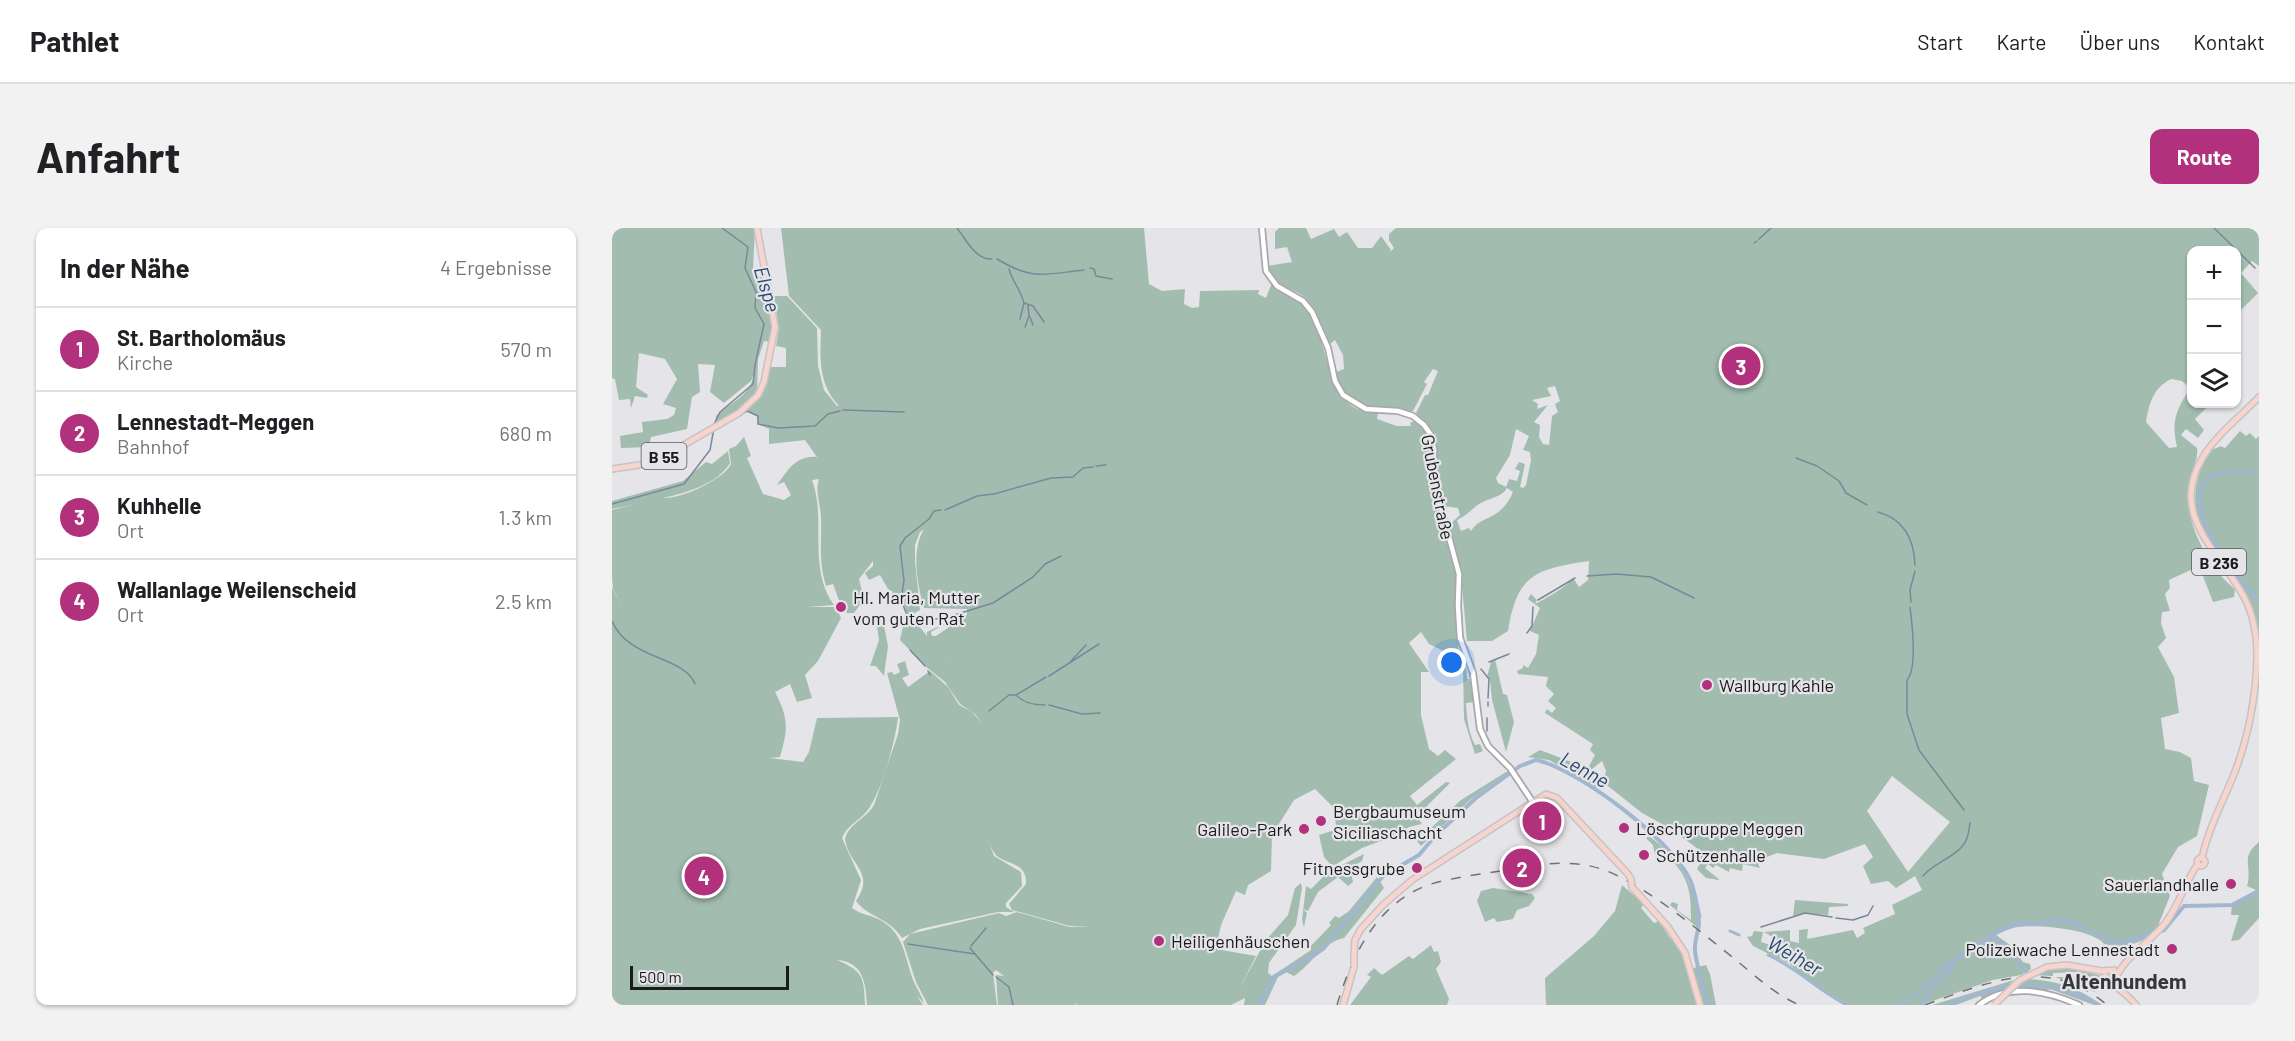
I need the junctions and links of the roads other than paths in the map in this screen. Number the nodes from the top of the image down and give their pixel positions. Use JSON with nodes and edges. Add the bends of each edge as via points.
{"nodes":[{"id":1,"x":757,"y":228,"type":"edge"},
{"id":2,"x":1262,"y":228,"type":"edge"},
{"id":3,"x":2259,"y":397,"type":"edge"},
{"id":4,"x":612,"y":469,"type":"edge"},
{"id":5,"x":1532,"y":801,"type":"junction"},
{"id":6,"x":2129,"y":960,"type":"junction"},
{"id":7,"x":2091,"y":969,"type":"junction"},
{"id":8,"x":2114,"y":970,"type":"junction"},
{"id":9,"x":2105,"y":976,"type":"junction"},
{"id":10,"x":2116,"y":978,"type":"junction"},
{"id":11,"x":2124,"y":991,"type":"junction"},
{"id":12,"x":1343,"y":1005,"type":"edge"},
{"id":13,"x":1700,"y":1005,"type":"edge"},
{"id":14,"x":1979,"y":1005,"type":"edge"},
{"id":15,"x":1994,"y":1005,"type":"edge"},
{"id":16,"x":2079,"y":1005,"type":"edge"},
{"id":17,"x":2136,"y":1005,"type":"edge"}],
"edges":[{"from":1,"to":4,"type":"main road","number":"B 55","via":[[775,318],[774,337],[758,395],[717,426],[655,460]]},
{"from":2,"to":5,"type":"main road","name":"Grubenstraße","via":[[1266,271],[1277,286],[1303,301],[1312,312],[1328,348],[1340,391],[1363,409],[1413,416],[1431,435],[1433,478],[1459,574],[1460,638],[1473,673],[1480,729],[1491,750],[1510,768]]},
{"from":3,"to":6,"type":"main road","number":"B 236","via":[[2208,450],[2194,478],[2192,503],[2199,530],[2240,591],[2254,625],[2257,659],[2247,733],[2202,858],[2205,864],[2198,864],[2166,922]]},
{"from":5,"to":12,"type":"main road","bridge":true,"via":[[1422,872],[1383,905],[1355,938],[1354,967]]},
{"from":5,"to":13,"type":"main road","bridge":true,"via":[[1548,794],[1557,798],[1628,873],[1632,887],[1677,939],[1691,965]]},
{"from":6,"to":8,"type":"main road","number":"B 236"},
{"from":6,"to":10,"type":"main road","number":"B 236"},
{"from":7,"to":8,"type":"main road"},
{"from":7,"to":9,"type":"main road"},
{"from":7,"to":15,"type":"main road","bridge":true,"via":[[2072,965],[2047,967],[2020,980]]},
{"from":8,"to":9,"type":"main road","via":[[2107,971]]},
{"from":8,"to":10,"type":"main road"},
{"from":9,"to":10,"type":"main road"},
{"from":9,"to":11,"type":"main road"},
{"from":10,"to":11,"type":"main road"},
{"from":11,"to":17,"type":"main road"},
{"from":14,"to":16,"type":"main road","via":[[1998,994],[2026,991]]}]}
